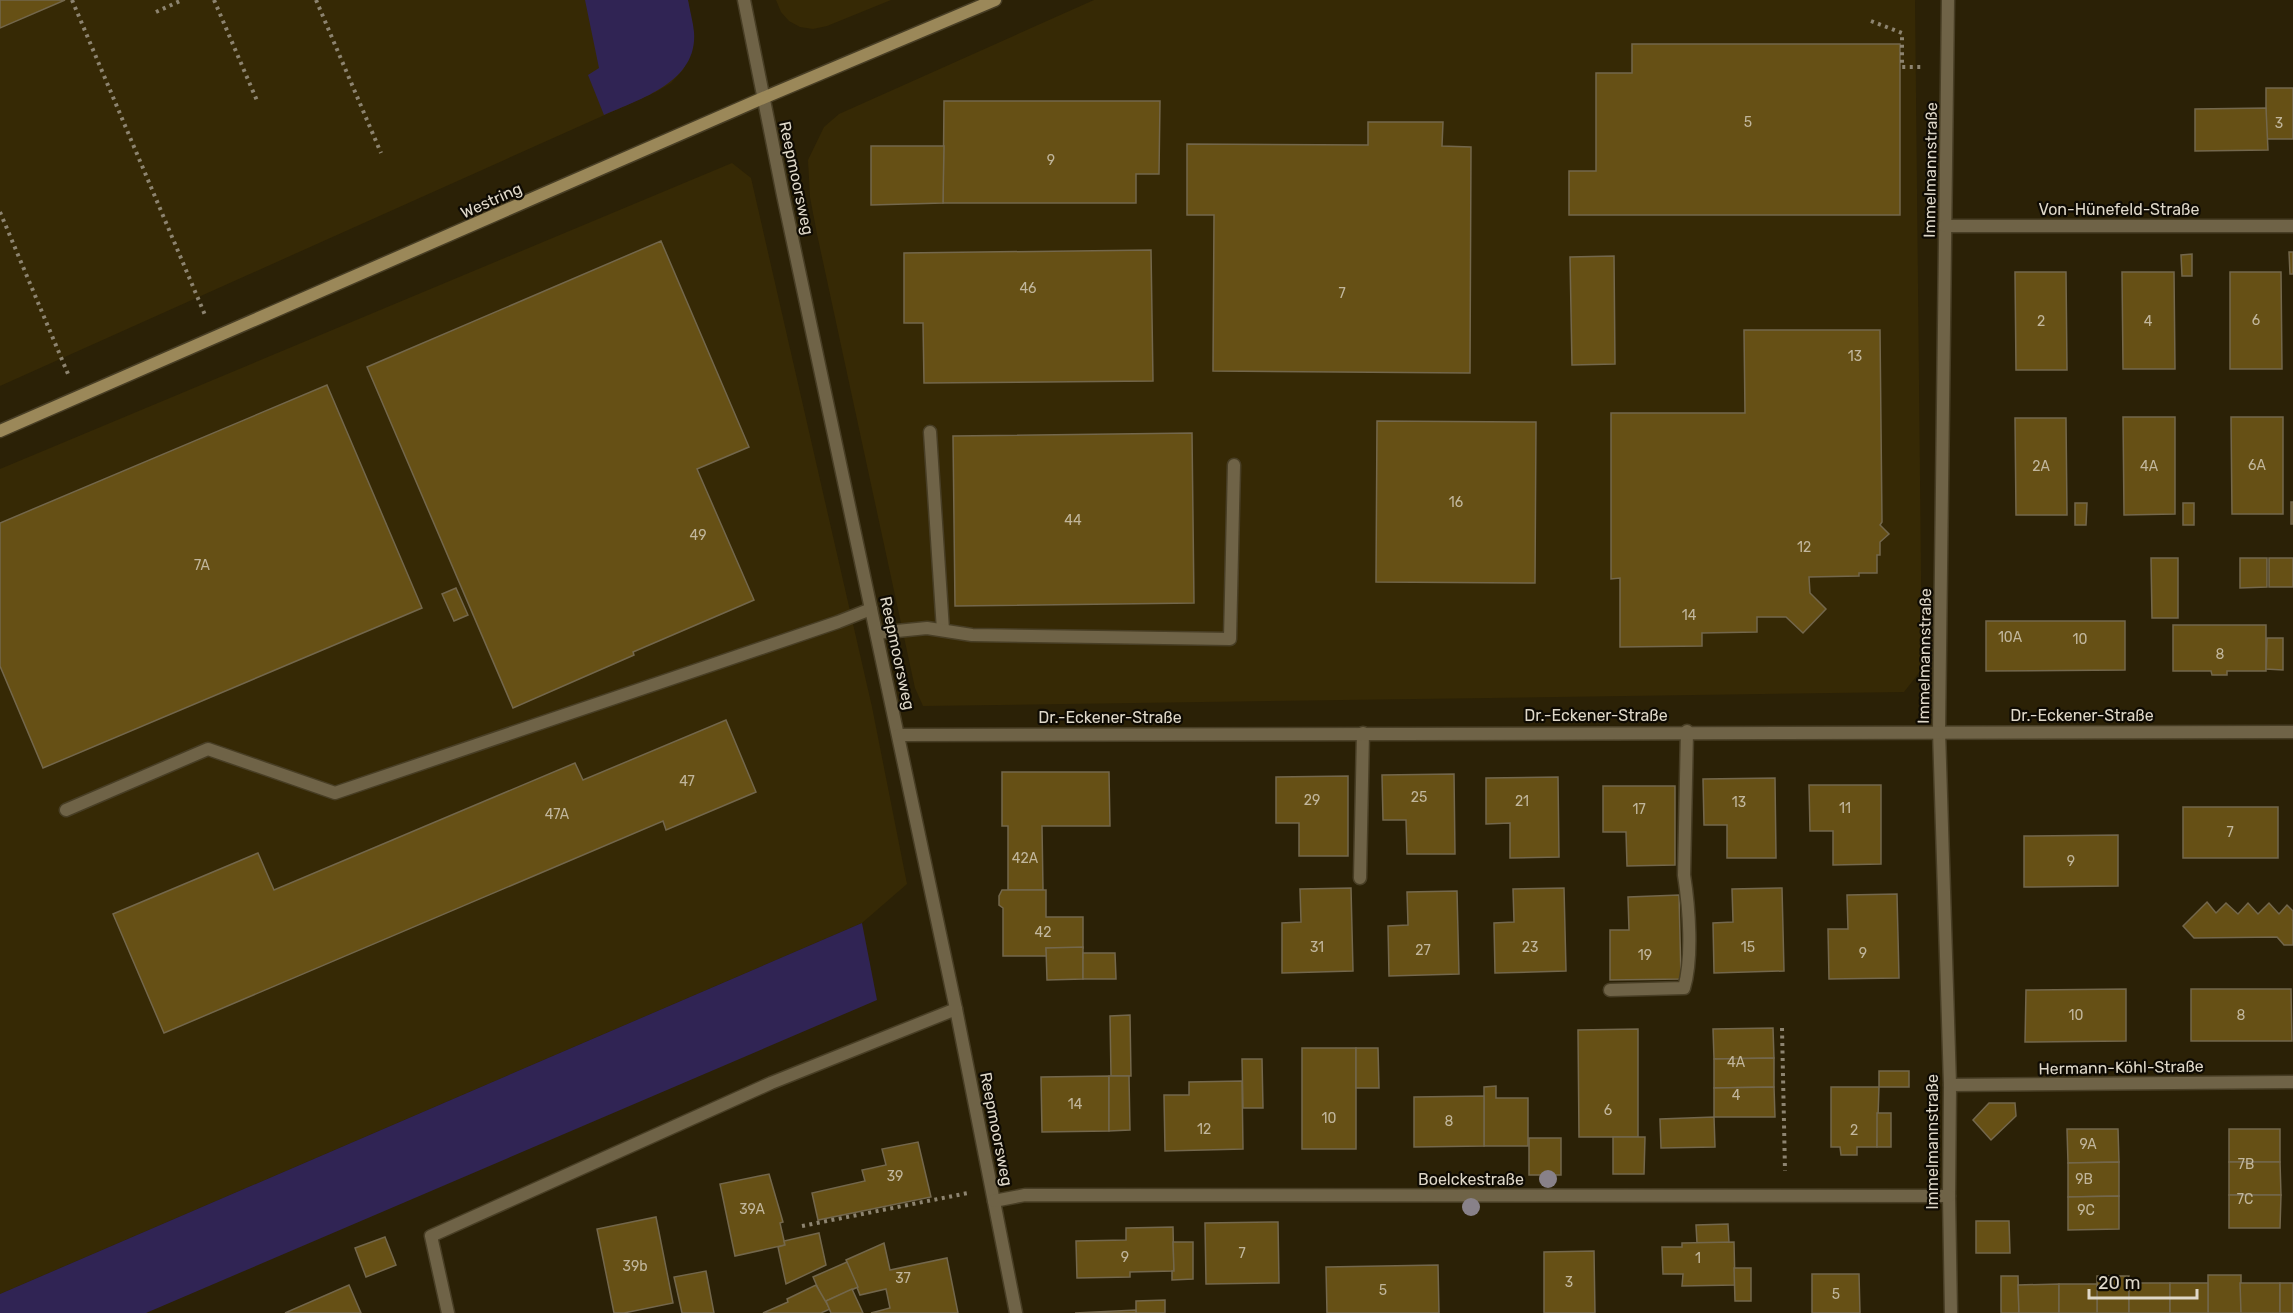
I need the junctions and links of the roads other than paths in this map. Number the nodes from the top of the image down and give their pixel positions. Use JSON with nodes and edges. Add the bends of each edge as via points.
{"nodes":[{"id":1,"x":744,"y":0,"type":"edge"},
{"id":2,"x":995,"y":0,"type":"edge"},
{"id":3,"x":1948,"y":0,"type":"edge"},
{"id":4,"x":763,"y":98,"type":"junction"},
{"id":5,"x":1945,"y":226,"type":"junction"},
{"id":6,"x":2293,"y":226,"type":"edge"},
{"id":7,"x":0,"y":431,"type":"edge"},
{"id":8,"x":930,"y":432,"type":"dead end"},
{"id":9,"x":1234,"y":465,"type":"dead end"},
{"id":10,"x":871,"y":609,"type":"junction"},
{"id":11,"x":943,"y":630,"type":"junction"},
{"id":12,"x":877,"y":633,"type":"junction"},
{"id":13,"x":1687,"y":731,"type":"junction"},
{"id":14,"x":1939,"y":731,"type":"junction"},
{"id":15,"x":2293,"y":732,"type":"edge"},
{"id":16,"x":1363,"y":733,"type":"junction"},
{"id":17,"x":899,"y":735,"type":"junction"},
{"id":18,"x":66,"y":810,"type":"dead end"},
{"id":19,"x":1360,"y":878,"type":"dead end"},
{"id":20,"x":1610,"y":990,"type":"dead end"},
{"id":21,"x":956,"y":1009,"type":"junction"},
{"id":22,"x":2293,"y":1082,"type":"edge"},
{"id":23,"x":1950,"y":1085,"type":"junction"},
{"id":24,"x":1949,"y":1196,"type":"junction"},
{"id":25,"x":994,"y":1202,"type":"junction"},
{"id":26,"x":448,"y":1313,"type":"edge"},
{"id":27,"x":1016,"y":1313,"type":"edge"},
{"id":28,"x":1951,"y":1313,"type":"edge"}],
"edges":[{"from":1,"to":4,"type":"street","name":"Reepmoorsweg"},
{"from":2,"to":4,"type":"main road","name":"Westring"},
{"from":3,"to":5,"type":"street","name":"Immelmannstraße"},
{"from":4,"to":7,"type":"main road","name":"Westring"},
{"from":4,"to":10,"type":"street","name":"Reepmoorsweg"},
{"from":5,"to":6,"type":"street","name":"Von-Hünefeld-Straße"},
{"from":5,"to":14,"type":"street","name":"Immelmannstraße"},
{"from":8,"to":11,"type":"street"},
{"from":9,"to":11,"type":"street","via":[[1230,639],[972,635]]},
{"from":10,"to":12,"type":"street","name":"Reepmoorsweg"},
{"from":10,"to":18,"type":"street","via":[[334,793],[208,749]]},
{"from":11,"to":12,"type":"street"},
{"from":12,"to":17,"type":"street","name":"Reepmoorsweg"},
{"from":13,"to":14,"type":"street","name":"Dr.-Eckener-Straße"},
{"from":13,"to":16,"type":"street","name":"Dr.-Eckener-Straße"},
{"from":13,"to":20,"type":"street","via":[[1684,875],[1688,974],[1684,988]]},
{"from":14,"to":15,"type":"street","name":"Dr.-Eckener-Straße"},
{"from":14,"to":23,"type":"street","name":"Immelmannstraße"},
{"from":16,"to":17,"type":"street","name":"Dr.-Eckener-Straße"},
{"from":16,"to":19,"type":"street"},
{"from":17,"to":21,"type":"street","name":"Reepmoorsweg"},
{"from":21,"to":25,"type":"street","name":"Reepmoorsweg"},
{"from":21,"to":26,"type":"street","via":[[771,1083],[431,1236]]},
{"from":22,"to":23,"type":"street","name":"Hermann-Köhl-Straße"},
{"from":23,"to":24,"type":"street","name":"Immelmannstraße"},
{"from":24,"to":25,"type":"street","name":"Boelckestraße","via":[[1025,1195]]},
{"from":24,"to":28,"type":"street","name":"Immelmannstraße"},
{"from":25,"to":27,"type":"street","name":"Reepmoorsweg"}]}
